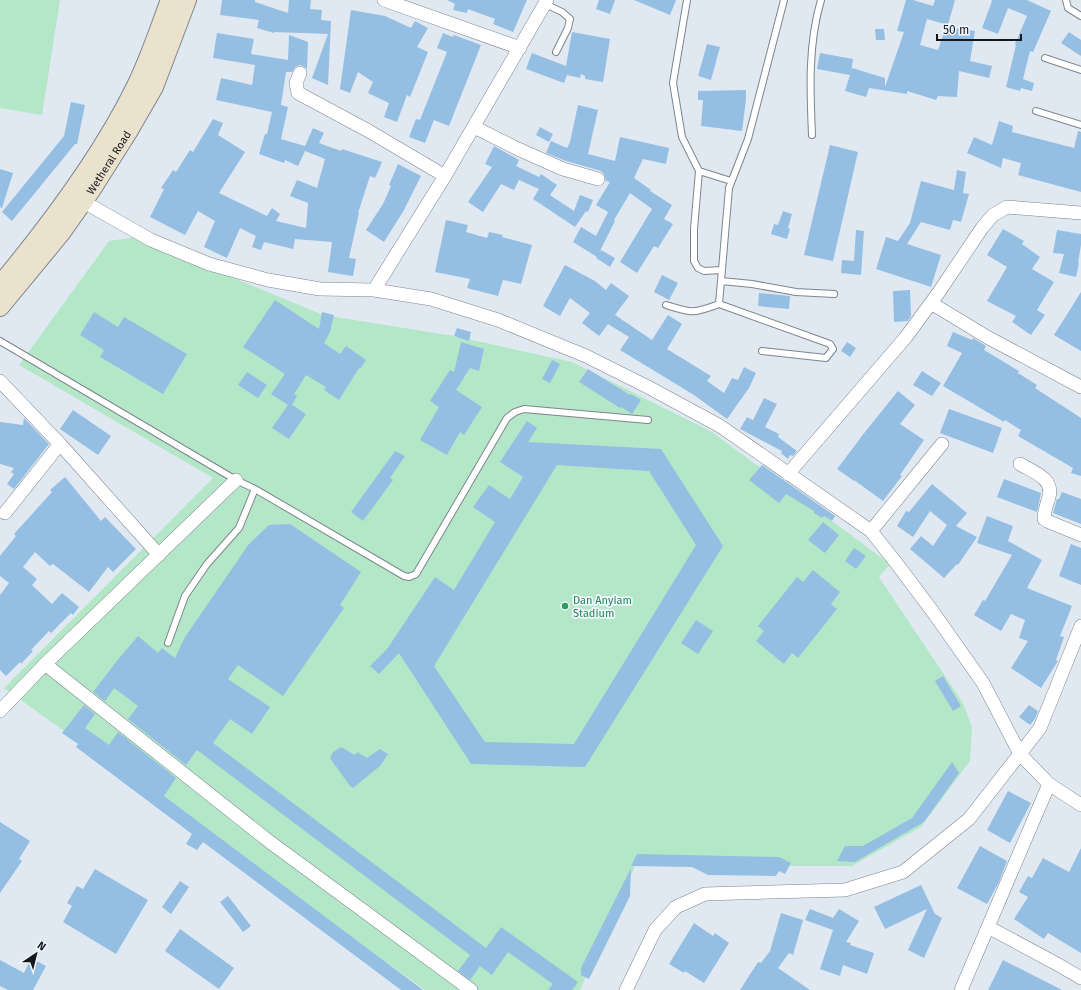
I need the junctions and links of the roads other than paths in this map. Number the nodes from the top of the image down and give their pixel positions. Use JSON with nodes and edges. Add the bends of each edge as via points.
{"nodes":[{"id":1,"x":170,"y":0,"type":"edge"},
{"id":2,"x":187,"y":0,"type":"edge"},
{"id":3,"x":384,"y":0,"type":"edge"},
{"id":4,"x":687,"y":0,"type":"edge"},
{"id":5,"x":784,"y":0,"type":"edge"},
{"id":6,"x":821,"y":0,"type":"edge"},
{"id":7,"x":1066,"y":0,"type":"edge"},
{"id":8,"x":546,"y":2,"type":"edge"},
{"id":9,"x":1081,"y":16,"type":"edge"},
{"id":10,"x":520,"y":48,"type":"junction"},
{"id":11,"x":556,"y":52,"type":"dead end"},
{"id":12,"x":1045,"y":58,"type":"dead end"},
{"id":13,"x":1081,"y":70,"type":"edge"},
{"id":14,"x":300,"y":73,"type":"dead end"},
{"id":15,"x":1036,"y":111,"type":"dead end"},
{"id":16,"x":1081,"y":125,"type":"edge"},
{"id":17,"x":474,"y":127,"type":"junction"},
{"id":18,"x":812,"y":135,"type":"dead end"},
{"id":19,"x":700,"y":171,"type":"junction"},
{"id":20,"x":445,"y":176,"type":"junction"},
{"id":21,"x":598,"y":179,"type":"dead end"},
{"id":22,"x":731,"y":181,"type":"junction"},
{"id":23,"x":76,"y":198,"type":"junction"},
{"id":24,"x":1081,"y":213,"type":"edge"},
{"id":25,"x":721,"y":270,"type":"junction"},
{"id":26,"x":720,"y":281,"type":"junction"},
{"id":27,"x":0,"y":285,"type":"edge"},
{"id":28,"x":374,"y":290,"type":"junction"},
{"id":29,"x":834,"y":294,"type":"dead end"},
{"id":30,"x":931,"y":303,"type":"junction"},
{"id":31,"x":719,"y":304,"type":"junction"},
{"id":32,"x":666,"y":305,"type":"dead end"},
{"id":33,"x":0,"y":308,"type":"edge"},
{"id":34,"x":0,"y":341,"type":"edge"},
{"id":35,"x":762,"y":351,"type":"dead end"},
{"id":36,"x":0,"y":382,"type":"edge"},
{"id":37,"x":1081,"y":387,"type":"edge"},
{"id":38,"x":648,"y":420,"type":"dead end"},
{"id":39,"x":60,"y":444,"type":"junction"},
{"id":40,"x":942,"y":444,"type":"dead end"},
{"id":41,"x":1020,"y":464,"type":"dead end"},
{"id":42,"x":788,"y":474,"type":"junction"},
{"id":43,"x":236,"y":480,"type":"junction"},
{"id":44,"x":256,"y":490,"type":"junction"},
{"id":45,"x":5,"y":513,"type":"dead end"},
{"id":46,"x":871,"y":531,"type":"junction"},
{"id":47,"x":1081,"y":535,"type":"edge"},
{"id":48,"x":159,"y":555,"type":"junction"},
{"id":49,"x":1081,"y":626,"type":"edge"},
{"id":50,"x":168,"y":643,"type":"dead end"},
{"id":51,"x":45,"y":664,"type":"junction"},
{"id":52,"x":0,"y":711,"type":"edge"},
{"id":53,"x":1020,"y":754,"type":"junction"},
{"id":54,"x":1049,"y":784,"type":"junction"},
{"id":55,"x":1081,"y":805,"type":"edge"},
{"id":56,"x":988,"y":927,"type":"junction"},
{"id":57,"x":1081,"y":978,"type":"edge"},
{"id":58,"x":471,"y":990,"type":"edge"},
{"id":59,"x":626,"y":990,"type":"edge"},
{"id":60,"x":961,"y":990,"type":"edge"}],
"edges":[{"from":1,"to":23,"type":"main road","name":"Wetheral Road","via":[[136,87]]},
{"from":2,"to":23,"type":"main road","name":"Wetheral Road","via":[[154,87],[128,132]]},
{"from":3,"to":10,"type":"street"},
{"from":4,"to":19,"type":"lane","via":[[672,83],[682,137]]},
{"from":5,"to":22,"type":"lane","via":[[748,139]]},
{"from":6,"to":18,"type":"lane","via":[[813,40],[810,78]]},
{"from":7,"to":9,"type":"lane","via":[[1068,8]]},
{"from":8,"to":10,"type":"street"},
{"from":8,"to":11,"type":"lane","via":[[570,19]]},
{"from":10,"to":17,"type":"street"},
{"from":12,"to":13,"type":"lane"},
{"from":14,"to":20,"type":"street","via":[[296,83],[298,93],[368,130]]},
{"from":15,"to":16,"type":"lane"},
{"from":17,"to":20,"type":"street"},
{"from":17,"to":21,"type":"street","via":[[563,169]]},
{"from":19,"to":22,"type":"lane"},
{"from":19,"to":25,"type":"lane","via":[[694,229],[694,261],[698,268],[704,271]]},
{"from":20,"to":28,"type":"street"},
{"from":22,"to":25,"type":"lane"},
{"from":23,"to":27,"type":"main road","name":"Wetheral Road"},
{"from":23,"to":28,"type":"street","via":[[151,240],[209,264],[268,280],[320,289]]},
{"from":23,"to":33,"type":"main road","name":"Wetheral Road","via":[[61,233]]},
{"from":24,"to":30,"type":"street","via":[[1007,207],[993,215]]},
{"from":25,"to":26,"type":"lane"},
{"from":26,"to":29,"type":"lane","via":[[796,292]]},
{"from":26,"to":31,"type":"lane"},
{"from":28,"to":42,"type":"street","via":[[431,299],[498,320],[586,356],[720,426]]},
{"from":30,"to":37,"type":"street","via":[[987,337]]},
{"from":30,"to":42,"type":"street","via":[[906,337]]},
{"from":31,"to":32,"type":"lane","via":[[692,312]]},
{"from":31,"to":35,"type":"lane","via":[[830,344],[833,349],[826,358]]},
{"from":34,"to":43,"type":"lane"},
{"from":36,"to":39,"type":"street"},
{"from":38,"to":44,"type":"lane","via":[[524,409],[514,412],[507,418],[416,574],[410,577],[404,576]]},
{"from":39,"to":45,"type":"street"},
{"from":39,"to":48,"type":"street"},
{"from":40,"to":46,"type":"street"},
{"from":41,"to":47,"type":"street","via":[[1049,484],[1050,495],[1044,519]]},
{"from":42,"to":46,"type":"street"},
{"from":43,"to":44,"type":"lane"},
{"from":43,"to":48,"type":"street"},
{"from":44,"to":50,"type":"lane","via":[[239,528],[207,564],[185,596]]},
{"from":46,"to":53,"type":"street","via":[[929,606],[983,683]]},
{"from":48,"to":51,"type":"street"},
{"from":49,"to":53,"type":"street","via":[[1040,728]]},
{"from":51,"to":52,"type":"street"},
{"from":51,"to":58,"type":"street","via":[[270,842]]},
{"from":53,"to":54,"type":"street"},
{"from":53,"to":59,"type":"street","via":[[969,819],[904,872],[845,890],[704,894],[676,907],[655,930]]},
{"from":54,"to":55,"type":"street"},
{"from":54,"to":56,"type":"street"},
{"from":56,"to":57,"type":"street"},
{"from":56,"to":60,"type":"street"}]}
